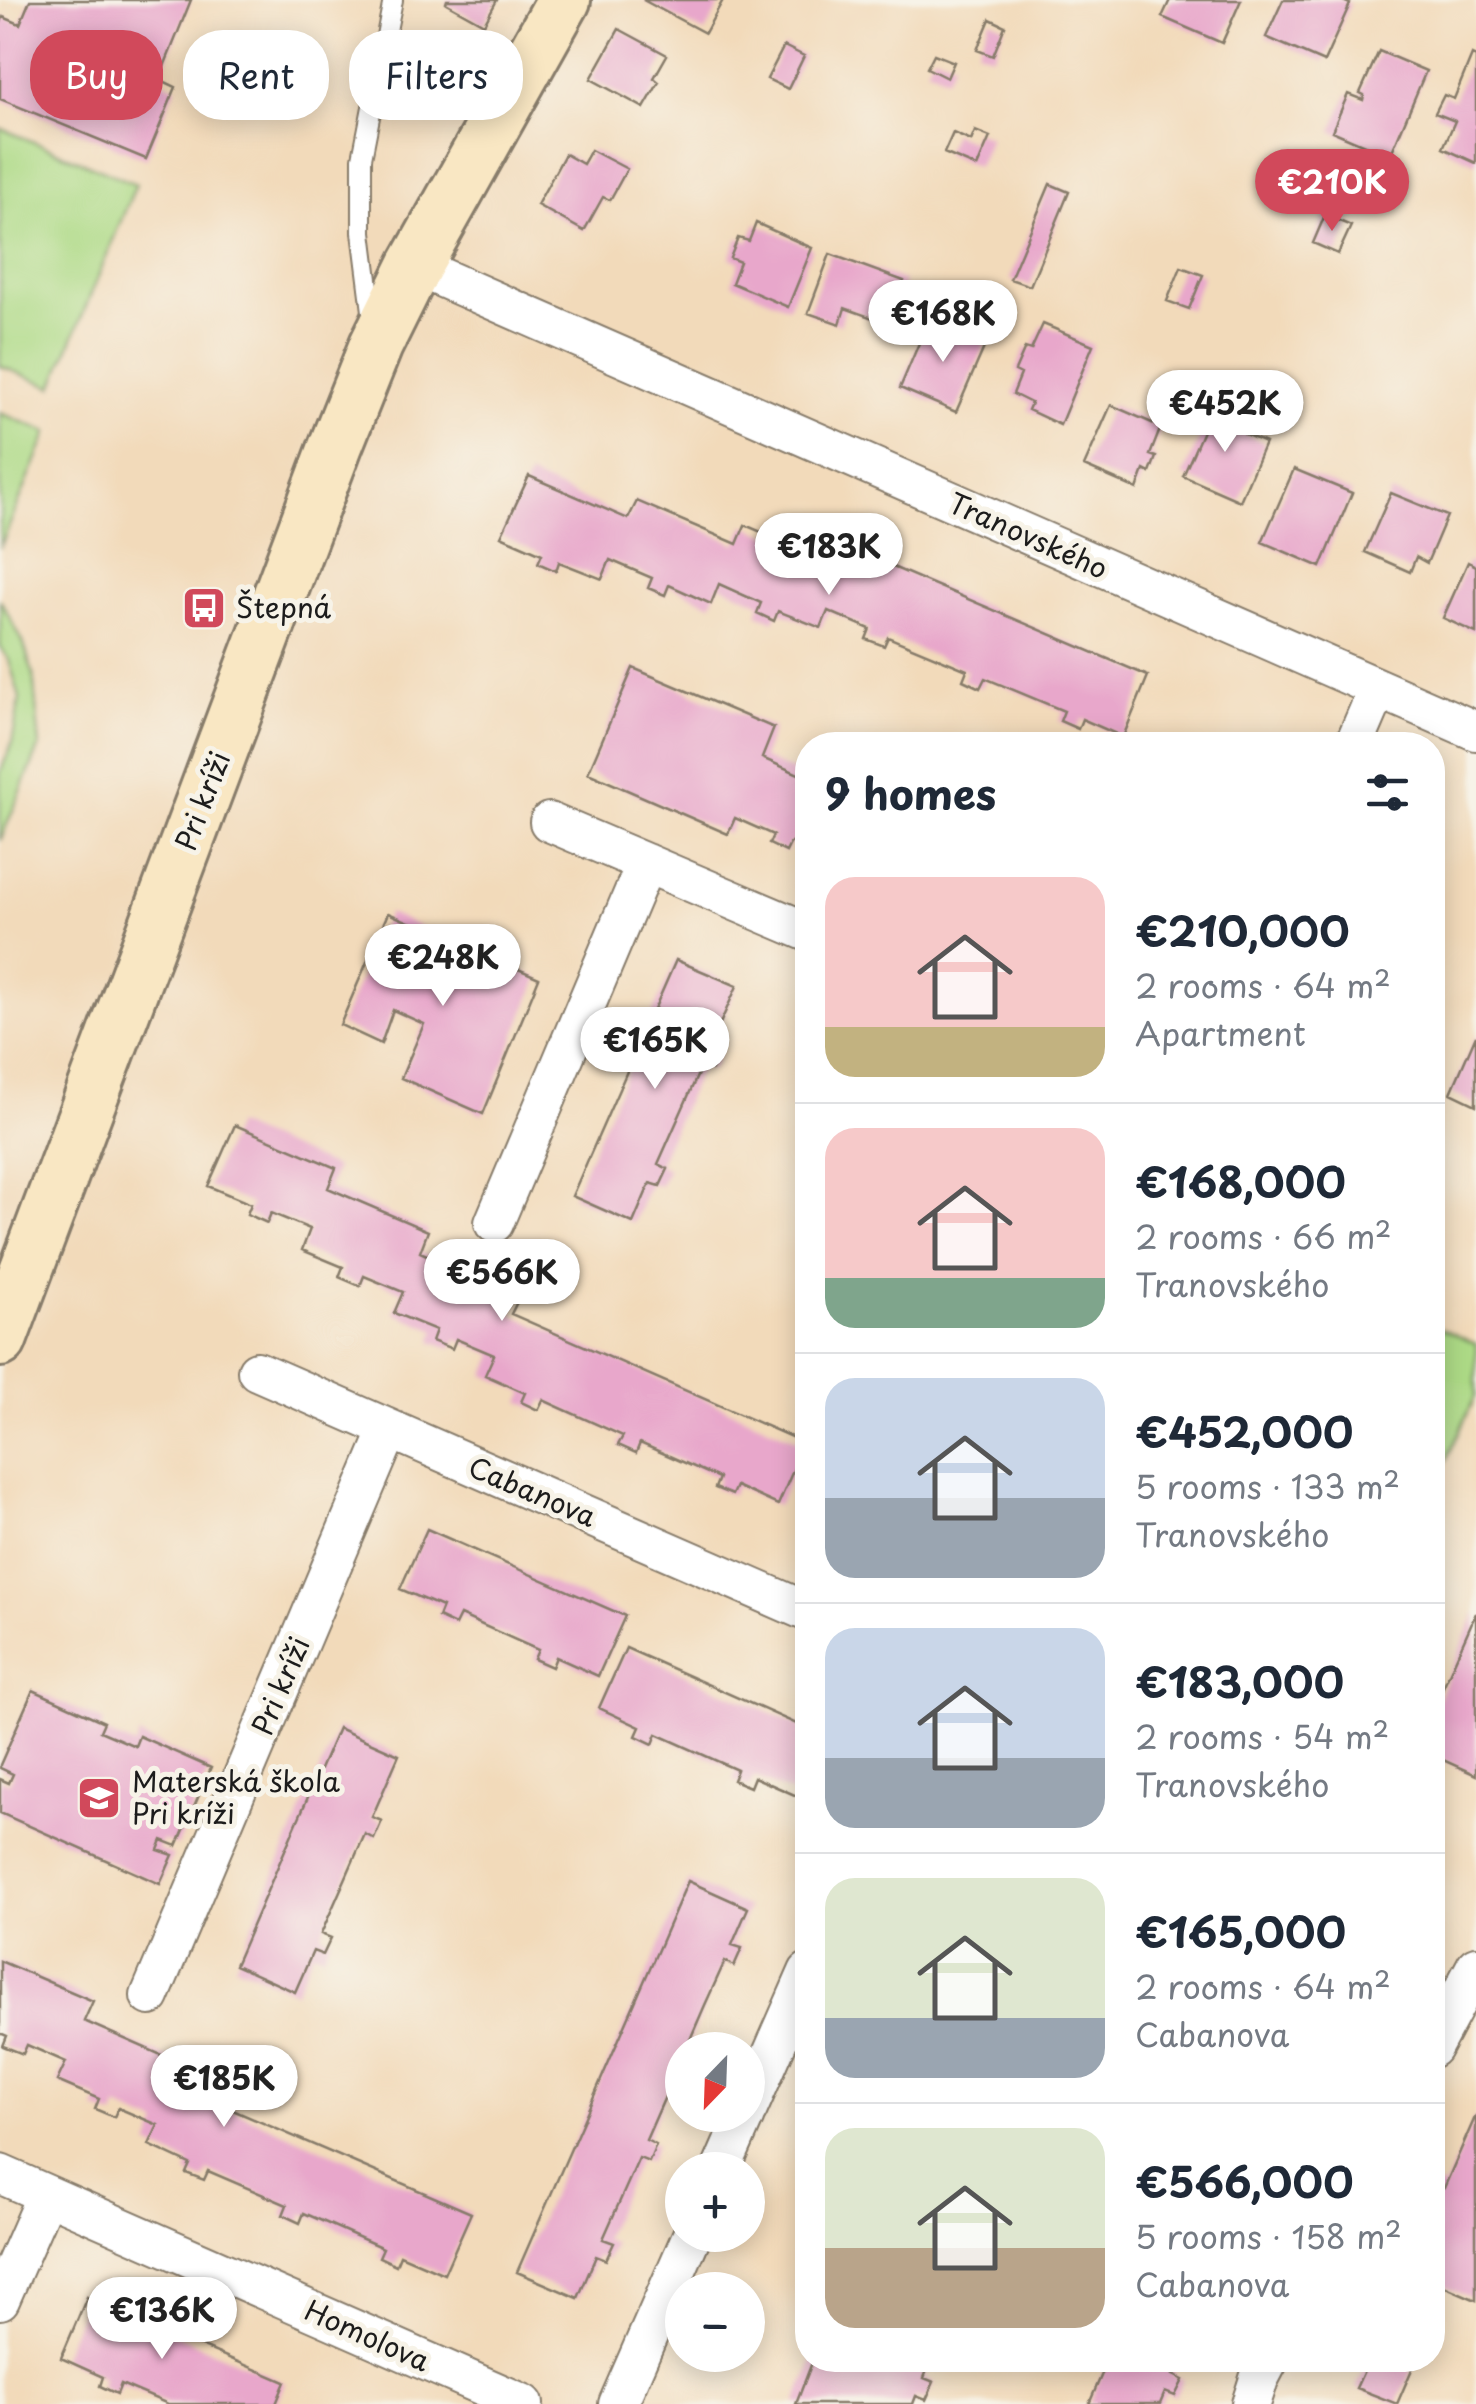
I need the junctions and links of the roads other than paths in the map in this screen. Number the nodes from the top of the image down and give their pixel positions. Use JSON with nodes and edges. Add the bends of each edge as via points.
{"nodes":[{"id":1,"x":393,"y":0,"type":"edge"},
{"id":2,"x":564,"y":0,"type":"edge"},
{"id":3,"x":416,"y":266,"type":"junction"},
{"id":4,"x":376,"y":345,"type":"junction"},
{"id":5,"x":1378,"y":689,"type":"junction"},
{"id":6,"x":1476,"y":731,"type":"edge"},
{"id":7,"x":1360,"y":732,"type":"edge"},
{"id":8,"x":550,"y":822,"type":"dead end"},
{"id":9,"x":646,"y":863,"type":"junction"},
{"id":10,"x":795,"y":926,"type":"edge"},
{"id":11,"x":494,"y":1224,"type":"dead end"},
{"id":12,"x":0,"y":1340,"type":"edge"},
{"id":13,"x":257,"y":1371,"type":"dead end"},
{"id":14,"x":389,"y":1430,"type":"junction"},
{"id":15,"x":795,"y":1606,"type":"edge"},
{"id":16,"x":1476,"y":1966,"type":"edge"},
{"id":17,"x":150,"y":1996,"type":"dead end"},
{"id":18,"x":795,"y":2001,"type":"edge"},
{"id":19,"x":1445,"y":2024,"type":"edge"},
{"id":20,"x":765,"y":2069,"type":"edge"},
{"id":21,"x":0,"y":2174,"type":"edge"},
{"id":22,"x":46,"y":2196,"type":"junction"},
{"id":23,"x":685,"y":2252,"type":"edge"},
{"id":24,"x":0,"y":2300,"type":"edge"},
{"id":25,"x":1263,"y":2372,"type":"edge"},
{"id":26,"x":524,"y":2404,"type":"edge"},
{"id":27,"x":618,"y":2404,"type":"edge"},
{"id":28,"x":1250,"y":2404,"type":"edge"}],
"edges":[{"from":1,"to":4,"type":"lane","via":[[362,158],[362,232]]},
{"from":2,"to":3,"type":"street"},
{"from":3,"to":4,"type":"street","name":"Pri kríži"},
{"from":3,"to":5,"type":"street","name":"Tranovského"},
{"from":4,"to":12,"type":"street","name":"Pri kríži"},
{"from":5,"to":6,"type":"street","name":"Tranovského"},
{"from":5,"to":7,"type":"street"},
{"from":8,"to":9,"type":"street"},
{"from":9,"to":10,"type":"street"},
{"from":9,"to":11,"type":"street"},
{"from":13,"to":14,"type":"street","name":"Cabanova"},
{"from":14,"to":15,"type":"street","name":"Cabanova"},
{"from":14,"to":17,"type":"street","name":"Pri kríži"},
{"from":16,"to":19,"type":"street"},
{"from":18,"to":20,"type":"street"},
{"from":21,"to":22,"type":"street","name":"Homolova"},
{"from":22,"to":24,"type":"street"},
{"from":22,"to":26,"type":"street","name":"Homolova"},
{"from":23,"to":27,"type":"street"},
{"from":25,"to":28,"type":"street"}]}
